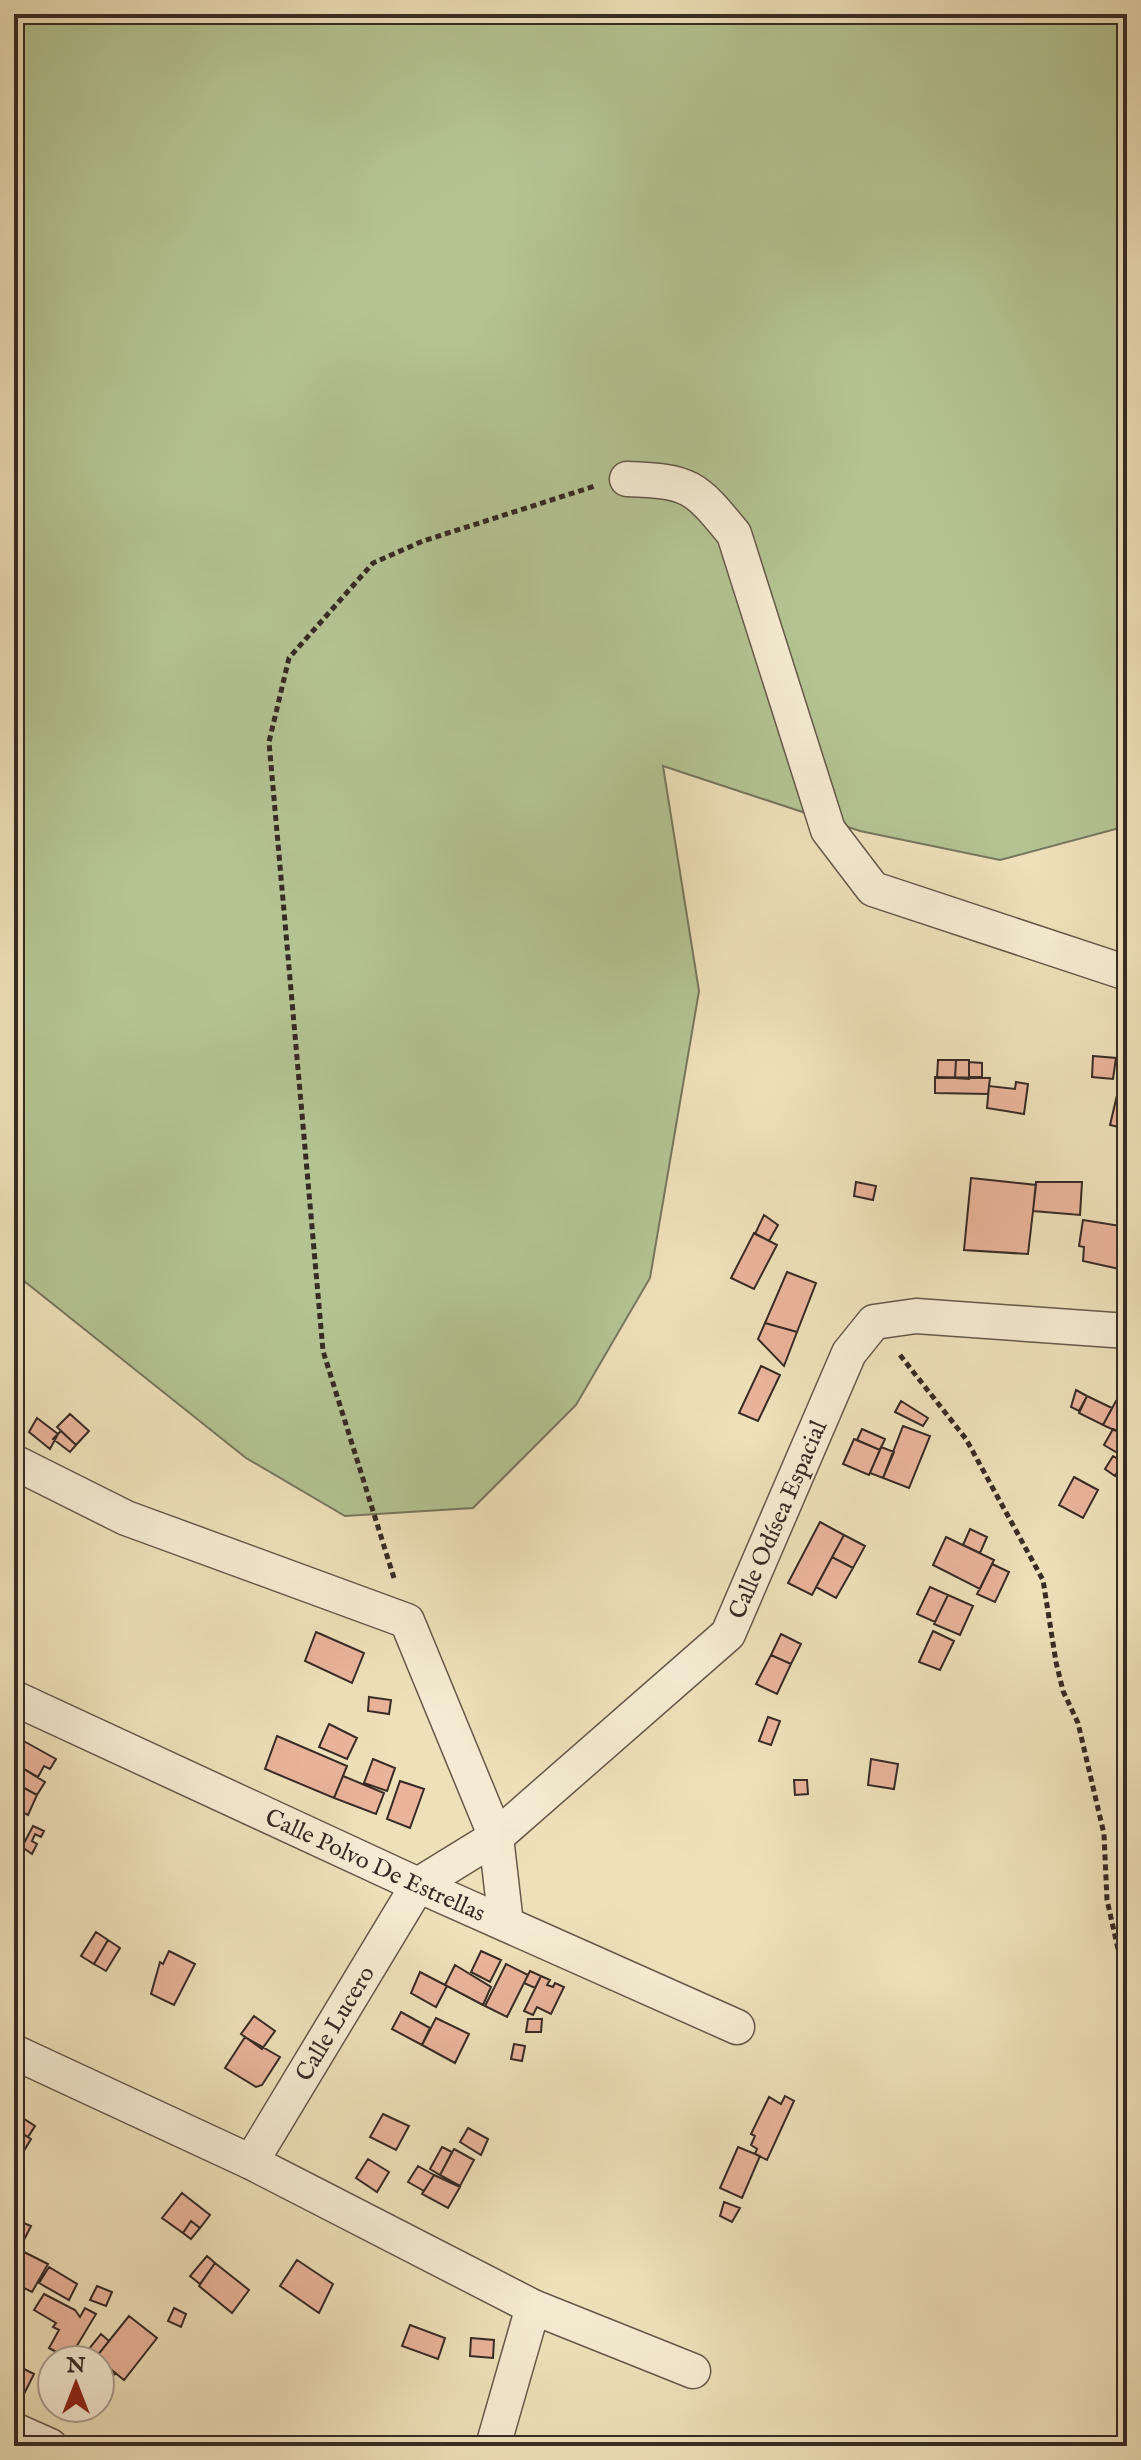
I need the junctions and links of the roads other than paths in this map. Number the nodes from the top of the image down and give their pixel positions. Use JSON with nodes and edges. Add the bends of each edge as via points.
{"nodes":[{"id":1,"x":627,"y":479,"type":"road end"},
{"id":2,"x":1127,"y":973,"type":"edge"},
{"id":3,"x":1127,"y":1331,"type":"edge"},
{"id":4,"x":14,"y":1462,"type":"edge"},
{"id":5,"x":14,"y":1698,"type":"edge"},
{"id":6,"x":496,"y":1837,"type":"junction"},
{"id":7,"x":418,"y":1885,"type":"junction"},
{"id":8,"x":506,"y":1924,"type":"junction"},
{"id":9,"x":737,"y":2027,"type":"dead end"},
{"id":10,"x":14,"y":2052,"type":"edge"},
{"id":11,"x":251,"y":2162,"type":"junction"},
{"id":12,"x":533,"y":2307,"type":"junction"},
{"id":13,"x":693,"y":2371,"type":"dead end"},
{"id":14,"x":14,"y":2430,"type":"edge"},
{"id":15,"x":50,"y":2446,"type":"edge"},
{"id":16,"x":493,"y":2446,"type":"edge"}],
"edges":[{"from":1,"to":2,"type":"street","via":[[674,481],[703,496],[734,534],[828,830],[873,889]]},
{"from":3,"to":6,"type":"street","name":"Calle Odísea Espacial","via":[[916,1316],[874,1322],[849,1353],[728,1634]]},
{"from":4,"to":6,"type":"street","via":[[126,1518],[407,1621]]},
{"from":5,"to":7,"type":"street","name":"Calle Polvo De Estrellas"},
{"from":6,"to":7,"type":"street","name":"Calle Odísea Espacial"},
{"from":6,"to":8,"type":"street"},
{"from":7,"to":8,"type":"street","name":"Calle Polvo De Estrellas"},
{"from":7,"to":11,"type":"street","name":"Calle Lucero"},
{"from":8,"to":9,"type":"street","name":"Calle Polvo De Estrellas"},
{"from":10,"to":11,"type":"street"},
{"from":11,"to":12,"type":"street"},
{"from":12,"to":13,"type":"street"},
{"from":12,"to":16,"type":"street"},
{"from":14,"to":15,"type":"street"}]}
